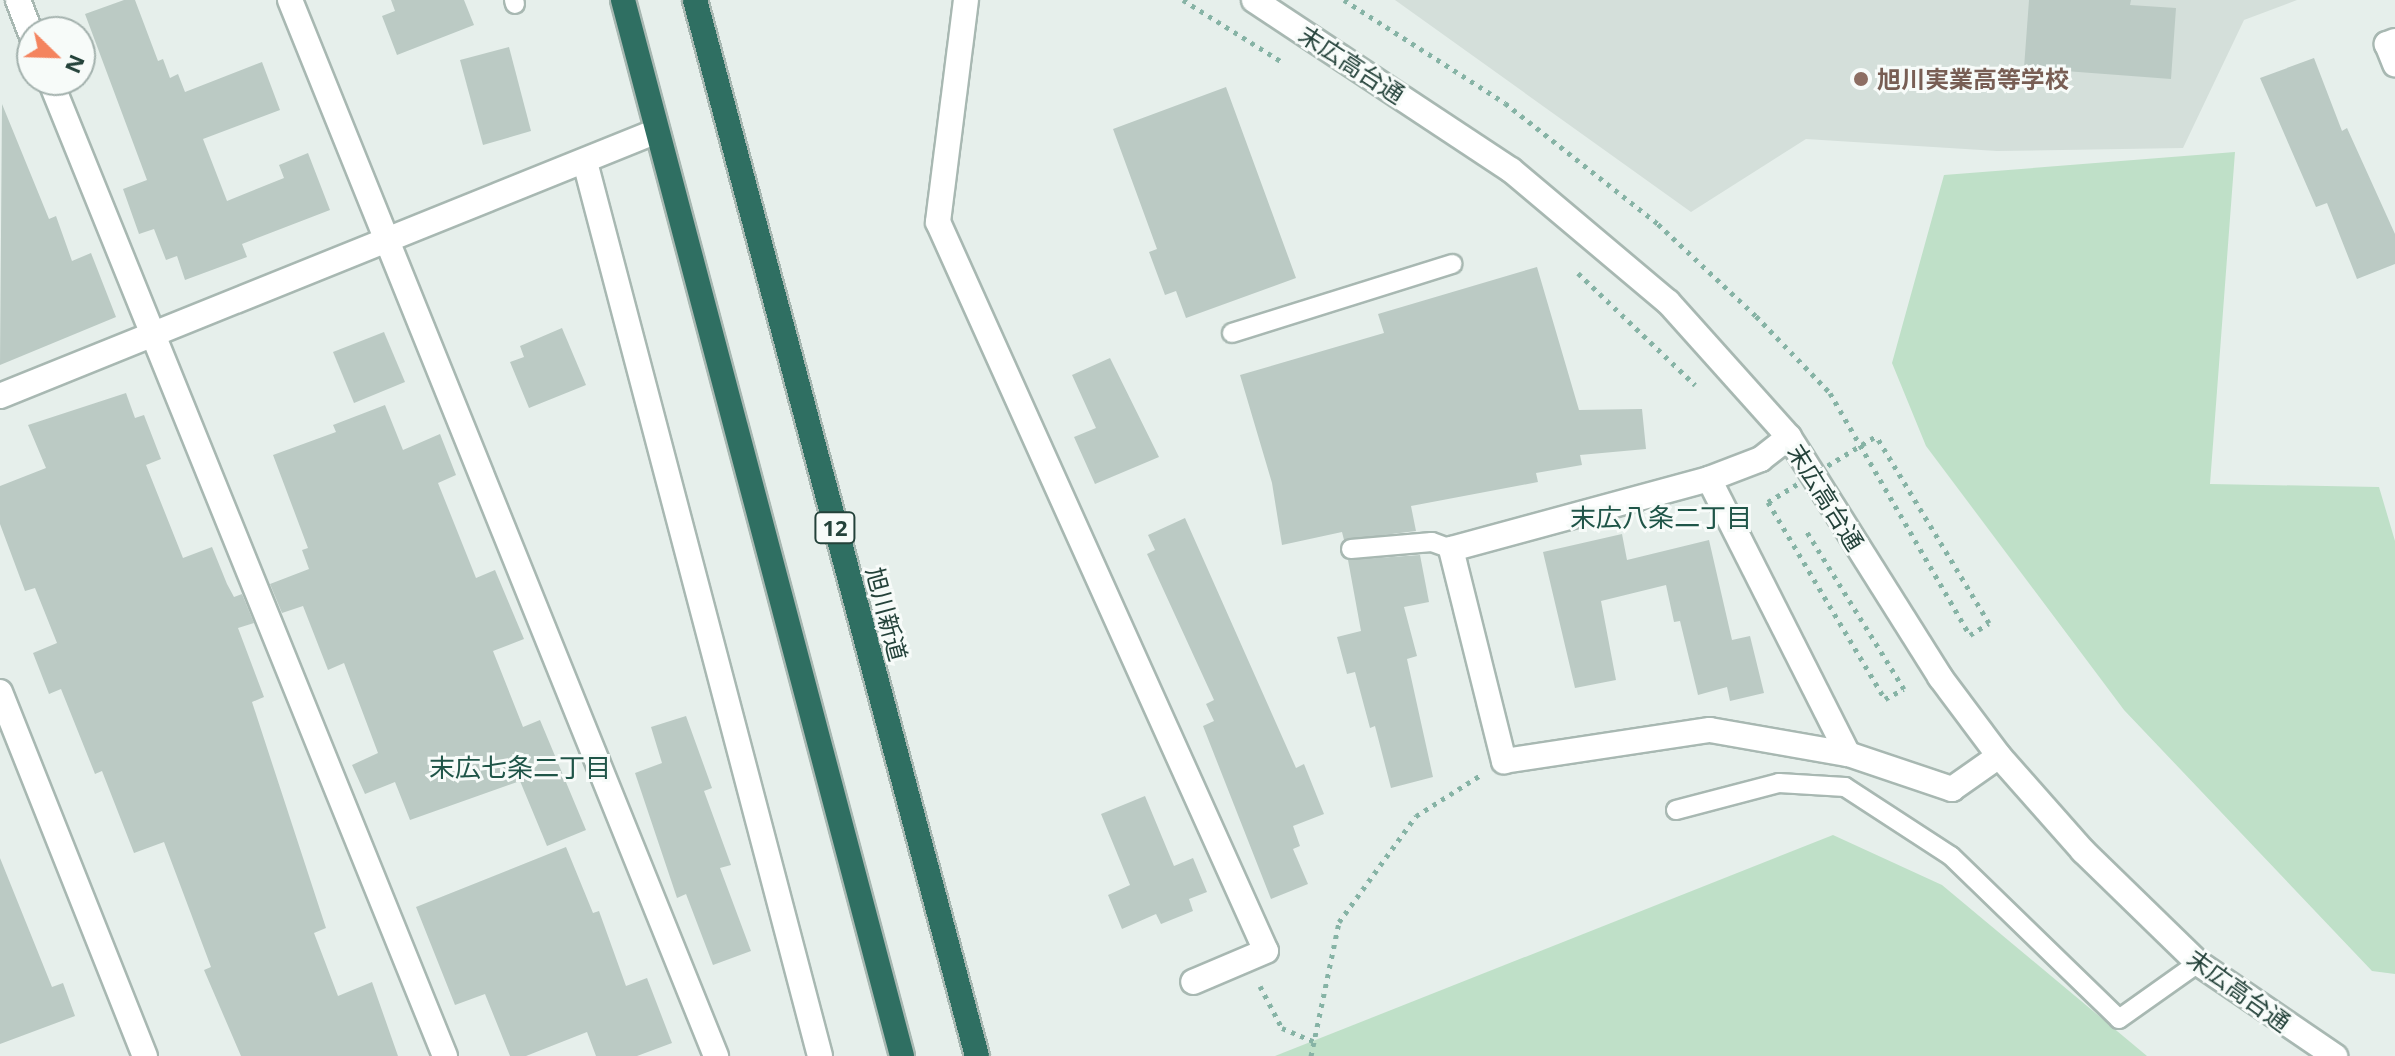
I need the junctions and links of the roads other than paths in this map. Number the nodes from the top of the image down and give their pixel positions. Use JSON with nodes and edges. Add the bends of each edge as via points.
{"nodes":[{"id":1,"x":290,"y":0,"type":"edge"},
{"id":2,"x":623,"y":0,"type":"edge"},
{"id":3,"x":695,"y":0,"type":"edge"},
{"id":4,"x":966,"y":0,"type":"edge"},
{"id":5,"x":1254,"y":0,"type":"edge"},
{"id":6,"x":2395,"y":41,"type":"edge"},
{"id":7,"x":2395,"y":64,"type":"edge"},
{"id":8,"x":56,"y":96,"type":"edge"},
{"id":9,"x":657,"y":131,"type":"junction"},
{"id":10,"x":585,"y":162,"type":"junction"},
{"id":11,"x":389,"y":241,"type":"junction"},
{"id":12,"x":1452,"y":264,"type":"dead end"},
{"id":13,"x":1232,"y":333,"type":"dead end"},
{"id":14,"x":152,"y":336,"type":"junction"},
{"id":15,"x":0,"y":396,"type":"edge"},
{"id":16,"x":1789,"y":437,"type":"junction"},
{"id":17,"x":1709,"y":479,"type":"junction"},
{"id":18,"x":1351,"y":549,"type":"dead end"},
{"id":19,"x":1451,"y":549,"type":"junction"},
{"id":20,"x":0,"y":692,"type":"edge"},
{"id":21,"x":1848,"y":754,"type":"junction"},
{"id":22,"x":1999,"y":756,"type":"junction"},
{"id":23,"x":1676,"y":810,"type":"dead end"},
{"id":24,"x":2198,"y":963,"type":"junction"},
{"id":25,"x":1193,"y":982,"type":"dead end"},
{"id":26,"x":145,"y":1056,"type":"edge"},
{"id":27,"x":445,"y":1056,"type":"edge"},
{"id":28,"x":716,"y":1056,"type":"edge"},
{"id":29,"x":820,"y":1056,"type":"edge"},
{"id":30,"x":902,"y":1056,"type":"edge"},
{"id":31,"x":977,"y":1056,"type":"edge"},
{"id":32,"x":2335,"y":1056,"type":"edge"}],
"edges":[{"from":1,"to":11,"type":"street"},
{"from":2,"to":9,"type":"highway"},
{"from":3,"to":31,"type":"highway","name":"旭川新道","number":"12"},
{"from":4,"to":25,"type":"street","via":[[938,222],[1266,951]]},
{"from":5,"to":16,"type":"street","name":"末広高台通","via":[[1511,170],[1668,302]]},
{"from":6,"to":7,"type":"street","via":[[2387,44]]},
{"from":8,"to":14,"type":"street"},
{"from":9,"to":10,"type":"street"},
{"from":9,"to":30,"type":"highway"},
{"from":10,"to":11,"type":"street"},
{"from":10,"to":29,"type":"street"},
{"from":11,"to":14,"type":"street"},
{"from":11,"to":28,"type":"street"},
{"from":12,"to":13,"type":"lane"},
{"from":14,"to":15,"type":"street"},
{"from":14,"to":27,"type":"street"},
{"from":16,"to":17,"type":"street","via":[[1761,459]]},
{"from":16,"to":22,"type":"street","name":"末広高台通","via":[[1940,677]]},
{"from":17,"to":19,"type":"street"},
{"from":17,"to":21,"type":"street"},
{"from":18,"to":19,"type":"lane","via":[[1432,542]]},
{"from":19,"to":21,"type":"street","via":[[1504,761],[1710,730]]},
{"from":20,"to":26,"type":"street"},
{"from":21,"to":22,"type":"street","via":[[1952,789]]},
{"from":22,"to":24,"type":"street","name":"末広高台通","via":[[2083,851]]},
{"from":23,"to":24,"type":"lane","via":[[1779,783],[1845,787],[1951,856],[2119,1019]]},
{"from":24,"to":32,"type":"street","name":"末広高台通"}]}
